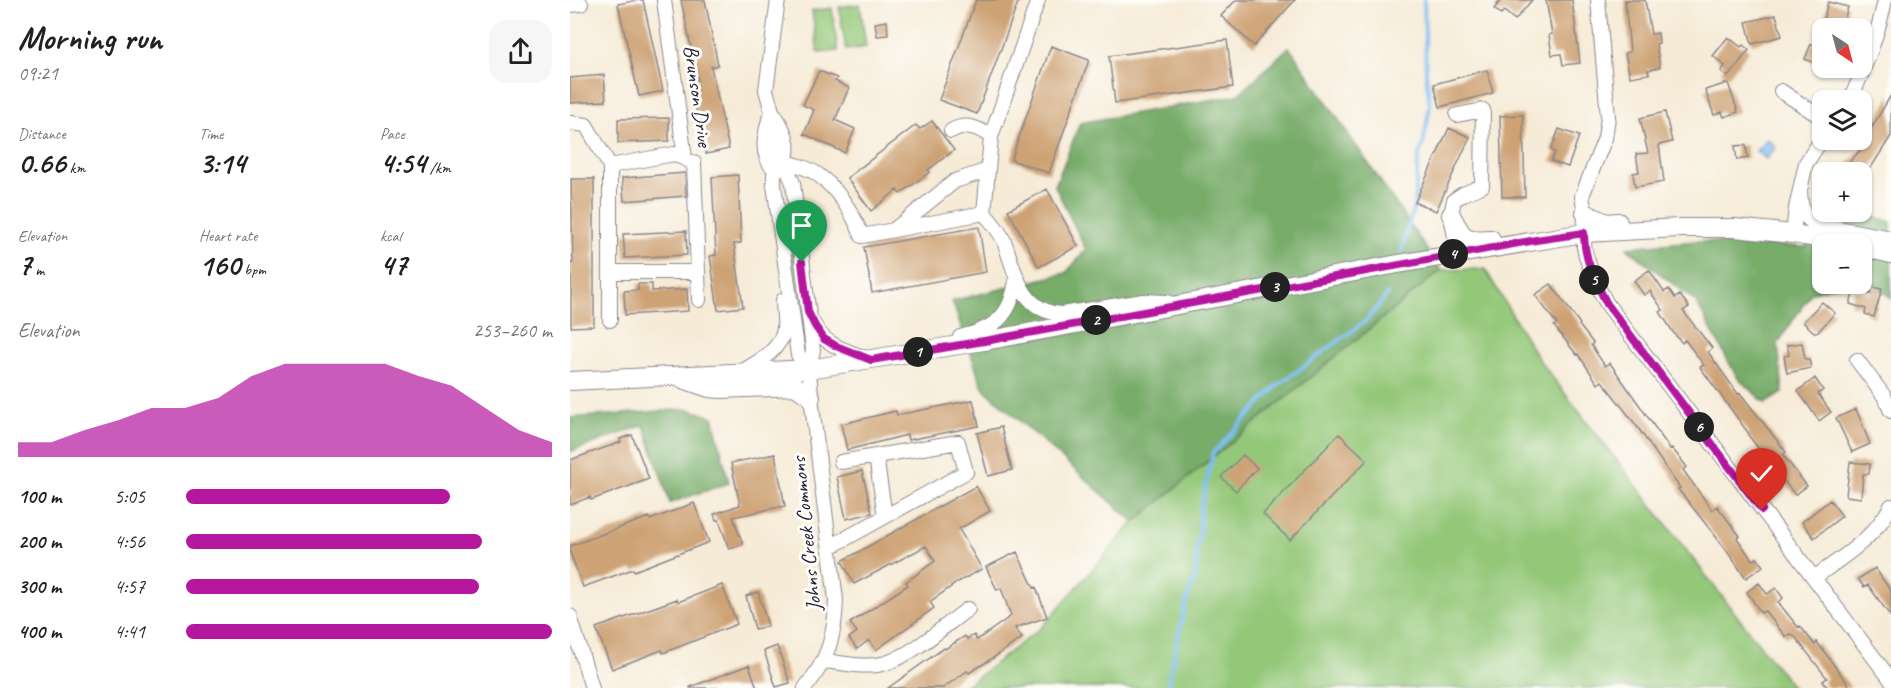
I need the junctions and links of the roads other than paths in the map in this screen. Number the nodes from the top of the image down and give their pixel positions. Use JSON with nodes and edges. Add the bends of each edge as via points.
{"nodes":[{"id":1,"x":664,"y":0,"type":"edge"},
{"id":2,"x":778,"y":0,"type":"edge"},
{"id":3,"x":1038,"y":0,"type":"edge"},
{"id":4,"x":1598,"y":0,"type":"edge"},
{"id":5,"x":1885,"y":0,"type":"edge"},
{"id":6,"x":1855,"y":90,"type":"edge"},
{"id":7,"x":1782,"y":91,"type":"dead end"},
{"id":8,"x":772,"y":111,"type":"junction"},
{"id":9,"x":1812,"y":111,"type":"edge"},
{"id":10,"x":1456,"y":115,"type":"dead end"},
{"id":11,"x":570,"y":123,"type":"edge"},
{"id":12,"x":951,"y":131,"type":"dead end"},
{"id":13,"x":991,"y":136,"type":"junction"},
{"id":14,"x":1815,"y":150,"type":"edge"},
{"id":15,"x":684,"y":159,"type":"junction"},
{"id":16,"x":610,"y":166,"type":"junction"},
{"id":17,"x":781,"y":166,"type":"junction"},
{"id":18,"x":988,"y":170,"type":"junction"},
{"id":19,"x":1800,"y":190,"type":"junction"},
{"id":20,"x":796,"y":212,"type":"junction"},
{"id":21,"x":984,"y":213,"type":"junction"},
{"id":22,"x":1585,"y":213,"type":"junction"},
{"id":23,"x":778,"y":215,"type":"junction"},
{"id":24,"x":1451,"y":215,"type":"junction"},
{"id":25,"x":1679,"y":228,"type":"junction"},
{"id":26,"x":894,"y":230,"type":"junction"},
{"id":27,"x":1584,"y":233,"type":"junction"},
{"id":28,"x":1793,"y":234,"type":"junction"},
{"id":29,"x":1812,"y":237,"type":"edge"},
{"id":30,"x":1891,"y":238,"type":"edge"},
{"id":31,"x":1536,"y":240,"type":"junction"},
{"id":32,"x":1872,"y":249,"type":"edge"},
{"id":33,"x":1458,"y":254,"type":"junction"},
{"id":34,"x":1891,"y":254,"type":"edge"},
{"id":35,"x":1439,"y":257,"type":"junction"},
{"id":36,"x":610,"y":272,"type":"junction"},
{"id":37,"x":698,"y":272,"type":"junction"},
{"id":38,"x":787,"y":274,"type":"junction"},
{"id":39,"x":1016,"y":280,"type":"junction"},
{"id":40,"x":699,"y":300,"type":"dead end"},
{"id":41,"x":1188,"y":303,"type":"junction"},
{"id":42,"x":808,"y":312,"type":"junction"},
{"id":43,"x":610,"y":320,"type":"dead end"},
{"id":44,"x":924,"y":351,"type":"junction"},
{"id":45,"x":871,"y":360,"type":"junction"},
{"id":46,"x":1857,"y":360,"type":"dead end"},
{"id":47,"x":808,"y":369,"type":"junction"},
{"id":48,"x":741,"y":372,"type":"junction"},
{"id":49,"x":673,"y":376,"type":"junction"},
{"id":50,"x":570,"y":381,"type":"edge"},
{"id":51,"x":811,"y":397,"type":"junction"},
{"id":52,"x":1891,"y":411,"type":"edge"},
{"id":53,"x":876,"y":457,"type":"junction"},
{"id":54,"x":841,"y":462,"type":"dead end"},
{"id":55,"x":1891,"y":506,"type":"edge"},
{"id":56,"x":885,"y":516,"type":"junction"},
{"id":57,"x":830,"y":547,"type":"junction"},
{"id":58,"x":1814,"y":578,"type":"junction"},
{"id":59,"x":968,"y":609,"type":"dead end"},
{"id":60,"x":570,"y":616,"type":"edge"},
{"id":61,"x":825,"y":661,"type":"junction"},
{"id":62,"x":1891,"y":680,"type":"edge"},
{"id":63,"x":592,"y":688,"type":"edge"},
{"id":64,"x":805,"y":688,"type":"edge"}],
"edges":[{"from":1,"to":15,"type":"street","name":"Brunson Drive"},
{"from":2,"to":8,"type":"street","via":[[766,90]]},
{"from":3,"to":13,"type":"street"},
{"from":4,"to":22,"type":"street","via":[[1608,117],[1605,138],[1582,196]]},
{"from":5,"to":6,"type":"street"},
{"from":7,"to":9,"type":"street"},
{"from":8,"to":17,"type":"street","via":[[785,131],[787,156]]},
{"from":8,"to":17,"type":"street","via":[[764,139],[768,163]]},
{"from":10,"to":24,"type":"street","via":[[1483,110],[1482,186],[1455,200]]},
{"from":11,"to":16,"type":"street","via":[[586,125]]},
{"from":12,"to":13,"type":"street","via":[[977,127]]},
{"from":13,"to":18,"type":"street"},
{"from":14,"to":19,"type":"street","via":[[1806,163]]},
{"from":15,"to":16,"type":"street","via":[[674,154]]},
{"from":15,"to":37,"type":"street","name":"Brunson Drive","via":[[694,163]]},
{"from":16,"to":36,"type":"street"},
{"from":17,"to":20,"type":"street","via":[[793,183]]},
{"from":17,"to":23,"type":"street","via":[[774,185]]},
{"from":17,"to":26,"type":"street","via":[[794,164],[815,173],[834,189],[862,236]]},
{"from":18,"to":21,"type":"street"},
{"from":18,"to":26,"type":"street","via":[[955,181]]},
{"from":19,"to":28,"type":"street"},
{"from":19,"to":30,"type":"street","via":[[1808,220]]},
{"from":20,"to":23,"type":"street"},
{"from":20,"to":42,"type":"street"},
{"from":21,"to":26,"type":"street"},
{"from":21,"to":39,"type":"street","via":[[1003,239]]},
{"from":22,"to":25,"type":"main road","via":[[1606,223],[1666,218]]},
{"from":22,"to":27,"type":"street"},
{"from":23,"to":38,"type":"street"},
{"from":24,"to":31,"type":"main road","via":[[1469,240],[1527,232]]},
{"from":24,"to":33,"type":"street"},
{"from":24,"to":35,"type":"street","via":[[1452,237]]},
{"from":25,"to":27,"type":"main road"},
{"from":25,"to":28,"type":"main road"},
{"from":27,"to":31,"type":"main road"},
{"from":27,"to":58,"type":"street","via":[[1586,256],[1607,304]]},
{"from":28,"to":29,"type":"main road"},
{"from":31,"to":33,"type":"main road"},
{"from":32,"to":34,"type":"main road"},
{"from":33,"to":35,"type":"main road"},
{"from":35,"to":41,"type":"main road"},
{"from":36,"to":37,"type":"street"},
{"from":36,"to":43,"type":"street"},
{"from":37,"to":40,"type":"street","name":"Brunson Drive"},
{"from":38,"to":47,"type":"street","via":[[798,355]]},
{"from":38,"to":48,"type":"street","via":[[782,292],[784,330],[777,346]]},
{"from":39,"to":41,"type":"street","via":[[1031,300],[1052,314],[1144,301]]},
{"from":39,"to":44,"type":"street","via":[[1006,310],[990,327]]},
{"from":41,"to":44,"type":"main road"},
{"from":42,"to":45,"type":"street","via":[[824,339]]},
{"from":42,"to":47,"type":"street","via":[[813,350]]},
{"from":44,"to":45,"type":"main road"},
{"from":45,"to":47,"type":"main road"},
{"from":46,"to":52,"type":"street"},
{"from":47,"to":48,"type":"main road"},
{"from":47,"to":51,"type":"street","name":"Johns Creek Commons"},
{"from":48,"to":49,"type":"main road"},
{"from":49,"to":50,"type":"main road"},
{"from":49,"to":51,"type":"main road","via":[[721,389],[795,386]]},
{"from":51,"to":57,"type":"street","name":"Johns Creek Commons"},
{"from":53,"to":54,"type":"street"},
{"from":53,"to":56,"type":"street"},
{"from":53,"to":56,"type":"street","via":[[958,442],[966,472]]},
{"from":55,"to":58,"type":"street","via":[[1872,535]]},
{"from":56,"to":57,"type":"street"},
{"from":57,"to":61,"type":"street","name":"Johns Creek Commons","via":[[836,623]]},
{"from":58,"to":62,"type":"street"},
{"from":59,"to":61,"type":"street","via":[[910,651],[886,663]]},
{"from":60,"to":63,"type":"street"},
{"from":61,"to":64,"type":"street","name":"Johns Creek Commons"}]}
